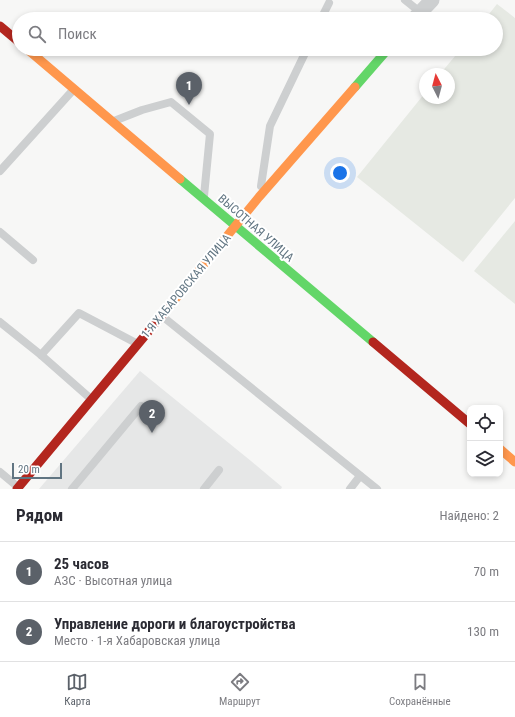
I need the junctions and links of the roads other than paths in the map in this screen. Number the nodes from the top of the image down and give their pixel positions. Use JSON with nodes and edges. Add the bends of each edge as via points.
{"nodes":[{"id":1,"x":405,"y":0,"type":"edge"},
{"id":2,"x":432,"y":0,"type":"edge"},
{"id":3,"x":329,"y":3,"type":"dead end"},
{"id":4,"x":324,"y":12,"type":"edge"},
{"id":5,"x":415,"y":12,"type":"edge"},
{"id":6,"x":420,"y":12,"type":"edge"},
{"id":7,"x":0,"y":26,"type":"edge"},
{"id":8,"x":12,"y":36,"type":"edge"},
{"id":9,"x":35,"y":56,"type":"edge"},
{"id":10,"x":304,"y":56,"type":"edge"},
{"id":11,"x":382,"y":56,"type":"edge"},
{"id":12,"x":74,"y":88,"type":"junction"},
{"id":13,"x":113,"y":122,"type":"junction"},
{"id":14,"x":0,"y":170,"type":"edge"},
{"id":15,"x":259,"y":197,"type":"junction"},
{"id":16,"x":204,"y":199,"type":"junction"},
{"id":17,"x":236,"y":226,"type":"junction"},
{"id":18,"x":0,"y":232,"type":"edge"},
{"id":19,"x":33,"y":260,"type":"dead end"},
{"id":20,"x":161,"y":316,"type":"junction"},
{"id":21,"x":0,"y":322,"type":"edge"},
{"id":22,"x":138,"y":344,"type":"junction"},
{"id":23,"x":41,"y":355,"type":"junction"},
{"id":24,"x":92,"y":399,"type":"junction"},
{"id":25,"x":141,"y":406,"type":"dead end"},
{"id":26,"x":467,"y":421,"type":"edge"},
{"id":27,"x":503,"y":452,"type":"edge"},
{"id":28,"x":515,"y":462,"type":"edge"},
{"id":29,"x":219,"y":470,"type":"dead end"},
{"id":30,"x":0,"y":472,"type":"edge"},
{"id":31,"x":360,"y":476,"type":"junction"},
{"id":32,"x":21,"y":487,"type":"edge"},
{"id":33,"x":72,"y":489,"type":"edge"},
{"id":34,"x":204,"y":489,"type":"edge"},
{"id":35,"x":350,"y":489,"type":"edge"},
{"id":36,"x":377,"y":489,"type":"edge"}],
"edges":[{"from":1,"to":5,"type":"lane"},
{"from":2,"to":6,"type":"street"},
{"from":3,"to":4,"type":"lane"},
{"from":7,"to":8,"type":"main road"},
{"from":9,"to":12,"type":"main road","name":"ВЫСОТНАЯ УЛИЦА"},
{"from":10,"to":15,"type":"lane","via":[[270,126]]},
{"from":11,"to":15,"type":"main road","name":"1-Я ХАБАРОВСКАЯ УЛИЦА"},
{"from":12,"to":13,"type":"main road","name":"ВЫСОТНАЯ УЛИЦА"},
{"from":12,"to":14,"type":"lane"},
{"from":13,"to":16,"type":"main road","name":"ВЫСОТНАЯ УЛИЦА"},
{"from":13,"to":16,"type":"lane","via":[[171,102],[210,134]]},
{"from":15,"to":17,"type":"main road","name":"1-Я ХАБАРОВСКАЯ УЛИЦА"},
{"from":16,"to":17,"type":"main road","name":"ВЫСОТНАЯ УЛИЦА"},
{"from":17,"to":20,"type":"main road","name":"1-Я ХАБАРОВСКАЯ УЛИЦА"},
{"from":17,"to":26,"type":"main road","name":"ВЫСОТНАЯ УЛИЦА"},
{"from":18,"to":19,"type":"lane"},
{"from":20,"to":22,"type":"main road","name":"1-Я ХАБАРОВСКАЯ УЛИЦА"},
{"from":20,"to":31,"type":"lane"},
{"from":21,"to":23,"type":"lane"},
{"from":22,"to":23,"type":"lane","via":[[79,313]]},
{"from":22,"to":24,"type":"main road","name":"1-Я ХАБАРОВСКАЯ УЛИЦА"},
{"from":23,"to":24,"type":"lane"},
{"from":24,"to":32,"type":"main road","name":"1-Я ХАБАРОВСКАЯ УЛИЦА"},
{"from":25,"to":33,"type":"lane"},
{"from":27,"to":28,"type":"main road"},
{"from":29,"to":34,"type":"lane"},
{"from":30,"to":32,"type":"lane"},
{"from":31,"to":35,"type":"lane"},
{"from":31,"to":36,"type":"lane"}]}
